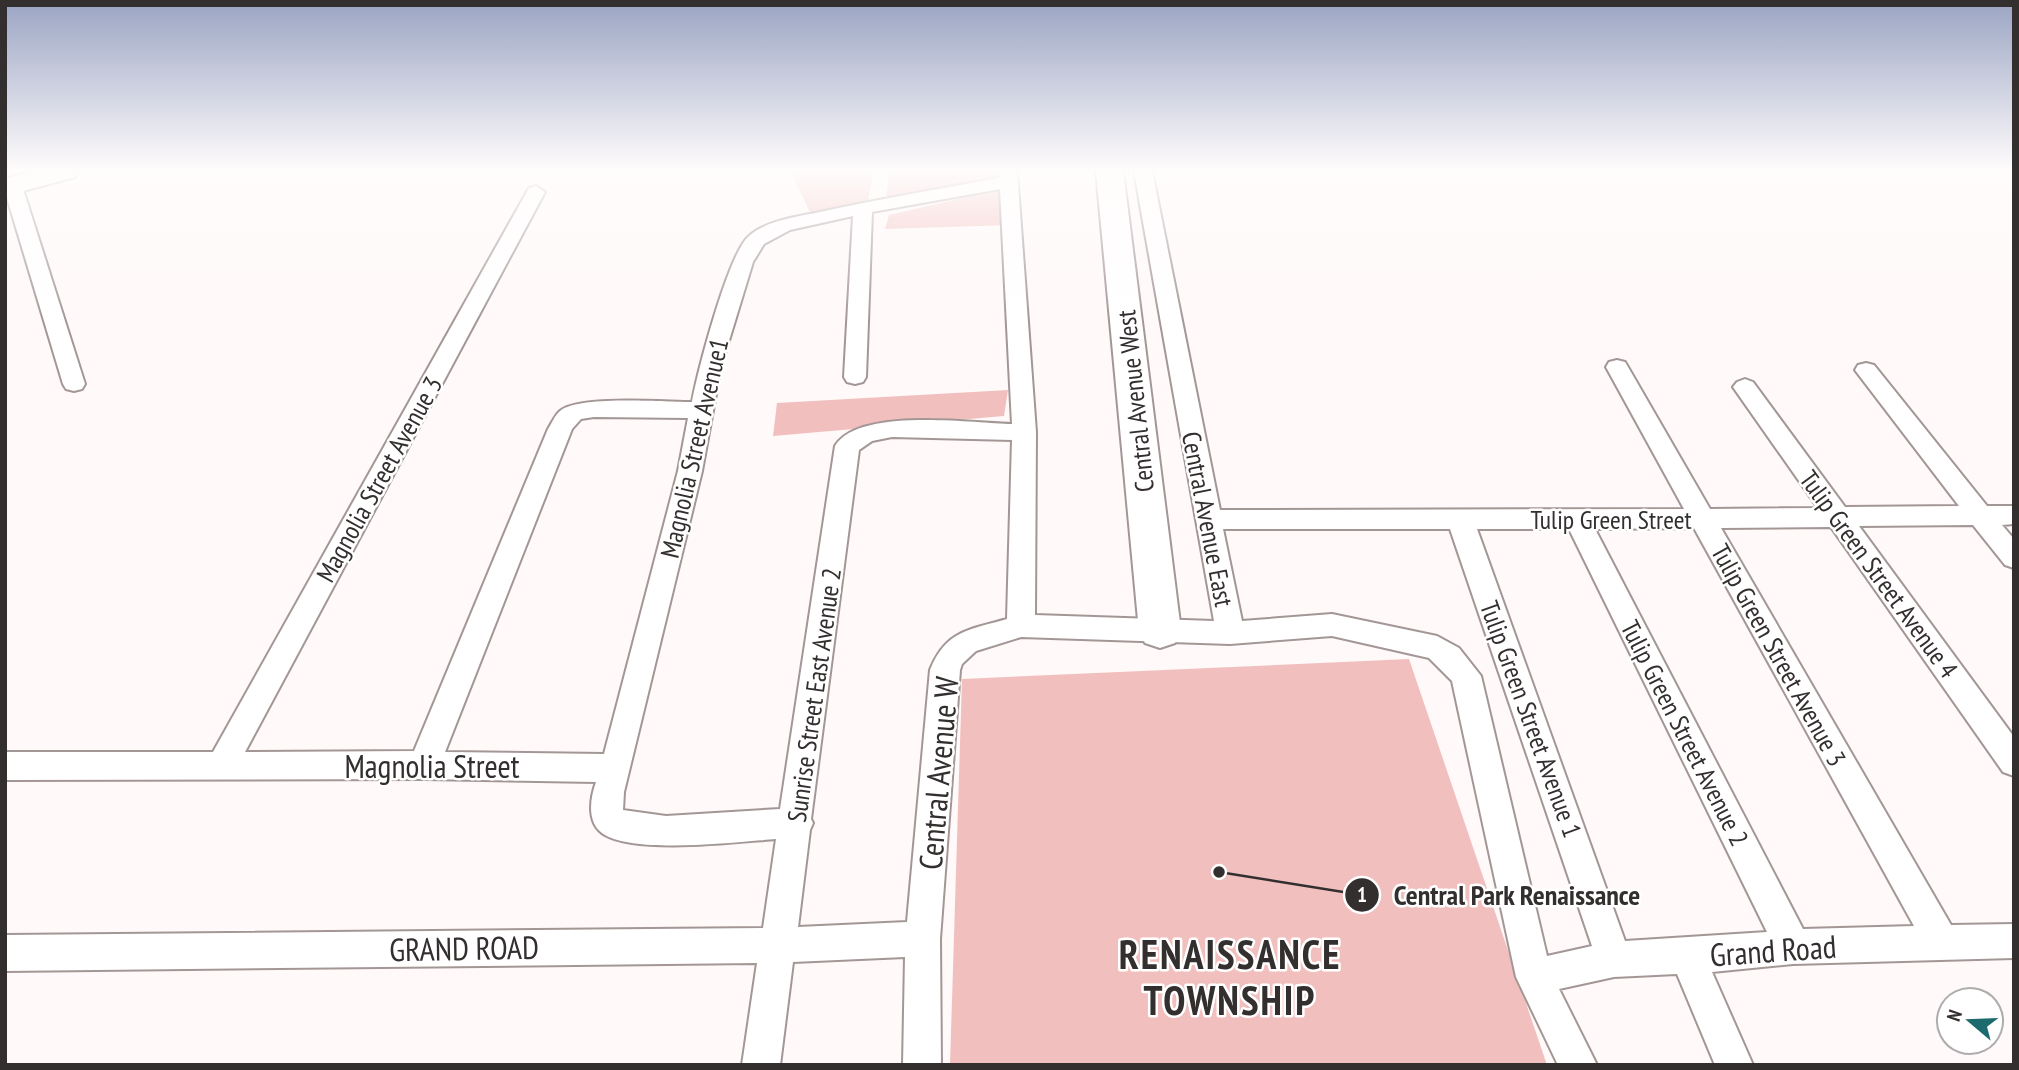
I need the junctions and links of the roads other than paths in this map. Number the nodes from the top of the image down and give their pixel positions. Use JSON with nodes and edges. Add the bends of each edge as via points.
{"nodes":[{"id":1,"x":24,"y":221,"type":"edge"},
{"id":2,"x":520,"y":221,"type":"edge"},
{"id":3,"x":806,"y":221,"type":"edge"},
{"id":4,"x":862,"y":221,"type":"edge"},
{"id":5,"x":1011,"y":221,"type":"edge"},
{"id":6,"x":1115,"y":221,"type":"edge"},
{"id":7,"x":1152,"y":221,"type":"edge"},
{"id":8,"x":1616,"y":367,"type":"dead end"},
{"id":9,"x":1866,"y":370,"type":"dead end"},
{"id":10,"x":855,"y":377,"type":"dead end"},
{"id":11,"x":74,"y":384,"type":"dead end"},
{"id":12,"x":1745,"y":387,"type":"dead end"},
{"id":13,"x":703,"y":410,"type":"junction"},
{"id":14,"x":1024,"y":432,"type":"junction"},
{"id":15,"x":1980,"y":515,"type":"junction"},
{"id":16,"x":2014,"y":515,"type":"edge"},
{"id":17,"x":1838,"y":517,"type":"junction"},
{"id":18,"x":1702,"y":518,"type":"junction"},
{"id":19,"x":1208,"y":519,"type":"junction"},
{"id":20,"x":1460,"y":519,"type":"junction"},
{"id":21,"x":1577,"y":520,"type":"junction"},
{"id":22,"x":2014,"y":558,"type":"edge"},
{"id":23,"x":1021,"y":626,"type":"junction"},
{"id":24,"x":1160,"y":631,"type":"junction"},
{"id":25,"x":1230,"y":633,"type":"junction"},
{"id":26,"x":2014,"y":762,"type":"edge"},
{"id":27,"x":222,"y":765,"type":"junction"},
{"id":28,"x":424,"y":765,"type":"junction"},
{"id":29,"x":5,"y":766,"type":"edge"},
{"id":30,"x":616,"y":768,"type":"junction"},
{"id":31,"x":797,"y":823,"type":"junction"},
{"id":32,"x":923,"y":939,"type":"junction"},
{"id":33,"x":2014,"y":941,"type":"edge"},
{"id":34,"x":1942,"y":943,"type":"junction"},
{"id":35,"x":776,"y":945,"type":"junction"},
{"id":36,"x":1793,"y":947,"type":"junction"},
{"id":37,"x":5,"y":953,"type":"edge"},
{"id":38,"x":1687,"y":956,"type":"junction"},
{"id":39,"x":1614,"y":958,"type":"junction"},
{"id":40,"x":1534,"y":977,"type":"junction"},
{"id":41,"x":761,"y":1065,"type":"edge"},
{"id":42,"x":922,"y":1065,"type":"edge"},
{"id":43,"x":1578,"y":1065,"type":"edge"},
{"id":44,"x":1734,"y":1065,"type":"edge"}],
"edges":[{"from":1,"to":11,"type":"street"},
{"from":2,"to":27,"type":"street","name":"Magnolia Street Avenue 3"},
{"from":3,"to":13,"type":"street","name":"Magnolia Street Avenue1","via":[[756,240],[743,262],[710,367]]},
{"from":4,"to":10,"type":"street"},
{"from":5,"to":14,"type":"street"},
{"from":6,"to":24,"type":"main road","name":"Central Avenue West"},
{"from":7,"to":19,"type":"street","name":"Central Avenue East"},
{"from":8,"to":18,"type":"street","name":"Tulip Green Street Avenue 3"},
{"from":9,"to":15,"type":"street"},
{"from":12,"to":17,"type":"street","name":"Tulip Green Street Avenue 4"},
{"from":13,"to":28,"type":"street","via":[[594,409],[567,417]]},
{"from":13,"to":30,"type":"street","name":"Magnolia Street Avenue1"},
{"from":14,"to":23,"type":"street"},
{"from":14,"to":31,"type":"street","name":"Sunrise Street East Avenue 2","via":[[892,429],[865,434],[848,446]]},
{"from":15,"to":16,"type":"street","name":"Tulip Green Street"},
{"from":15,"to":17,"type":"street","name":"Tulip Green Street"},
{"from":15,"to":22,"type":"street"},
{"from":17,"to":18,"type":"street","name":"Tulip Green Street"},
{"from":17,"to":26,"type":"street","name":"Tulip Green Street Avenue 4"},
{"from":18,"to":21,"type":"street","name":"Tulip Green Street"},
{"from":18,"to":34,"type":"street","name":"Tulip Green Street Avenue 3"},
{"from":19,"to":20,"type":"street","name":"Tulip Green Street"},
{"from":19,"to":25,"type":"street","name":"Central Avenue East"},
{"from":20,"to":21,"type":"street","name":"Tulip Green Street"},
{"from":20,"to":39,"type":"street","name":"Tulip Green Street Avenue 1"},
{"from":21,"to":36,"type":"street","name":"Tulip Green Street Avenue 2"},
{"from":23,"to":24,"type":"street","name":"Central Avenue W"},
{"from":23,"to":32,"type":"street","name":"Central Avenue W","via":[[966,643],[950,657],[945,670]]},
{"from":24,"to":25,"type":"street","name":"Central Avenue W"},
{"from":25,"to":40,"type":"street","name":"Central Avenue East","via":[[1332,625],[1437,648],[1449,656],[1466,676]]},
{"from":27,"to":28,"type":"street","name":"Magnolia Street"},
{"from":27,"to":29,"type":"street","name":"Magnolia Street"},
{"from":28,"to":30,"type":"street","name":"Magnolia Street"},
{"from":30,"to":31,"type":"street","via":[[607,816],[615,824],[666,831]]},
{"from":31,"to":35,"type":"street","name":"Sunrise Street East Avenue 2"},
{"from":32,"to":35,"type":"street","name":"GRAND ROAD"},
{"from":32,"to":42,"type":"street","name":"Central Avenue W"},
{"from":33,"to":34,"type":"street","name":"Grand Road"},
{"from":34,"to":36,"type":"street","name":"Grand Road"},
{"from":35,"to":37,"type":"street","name":"GRAND ROAD"},
{"from":35,"to":41,"type":"street","name":"Sunrise Street East Avenue 2"},
{"from":36,"to":38,"type":"street","name":"Grand Road"},
{"from":38,"to":39,"type":"street","name":"Grand Road"},
{"from":38,"to":44,"type":"street"},
{"from":39,"to":40,"type":"street","name":"Grand Road"},
{"from":40,"to":43,"type":"street","name":"Central Avenue East"}]}
